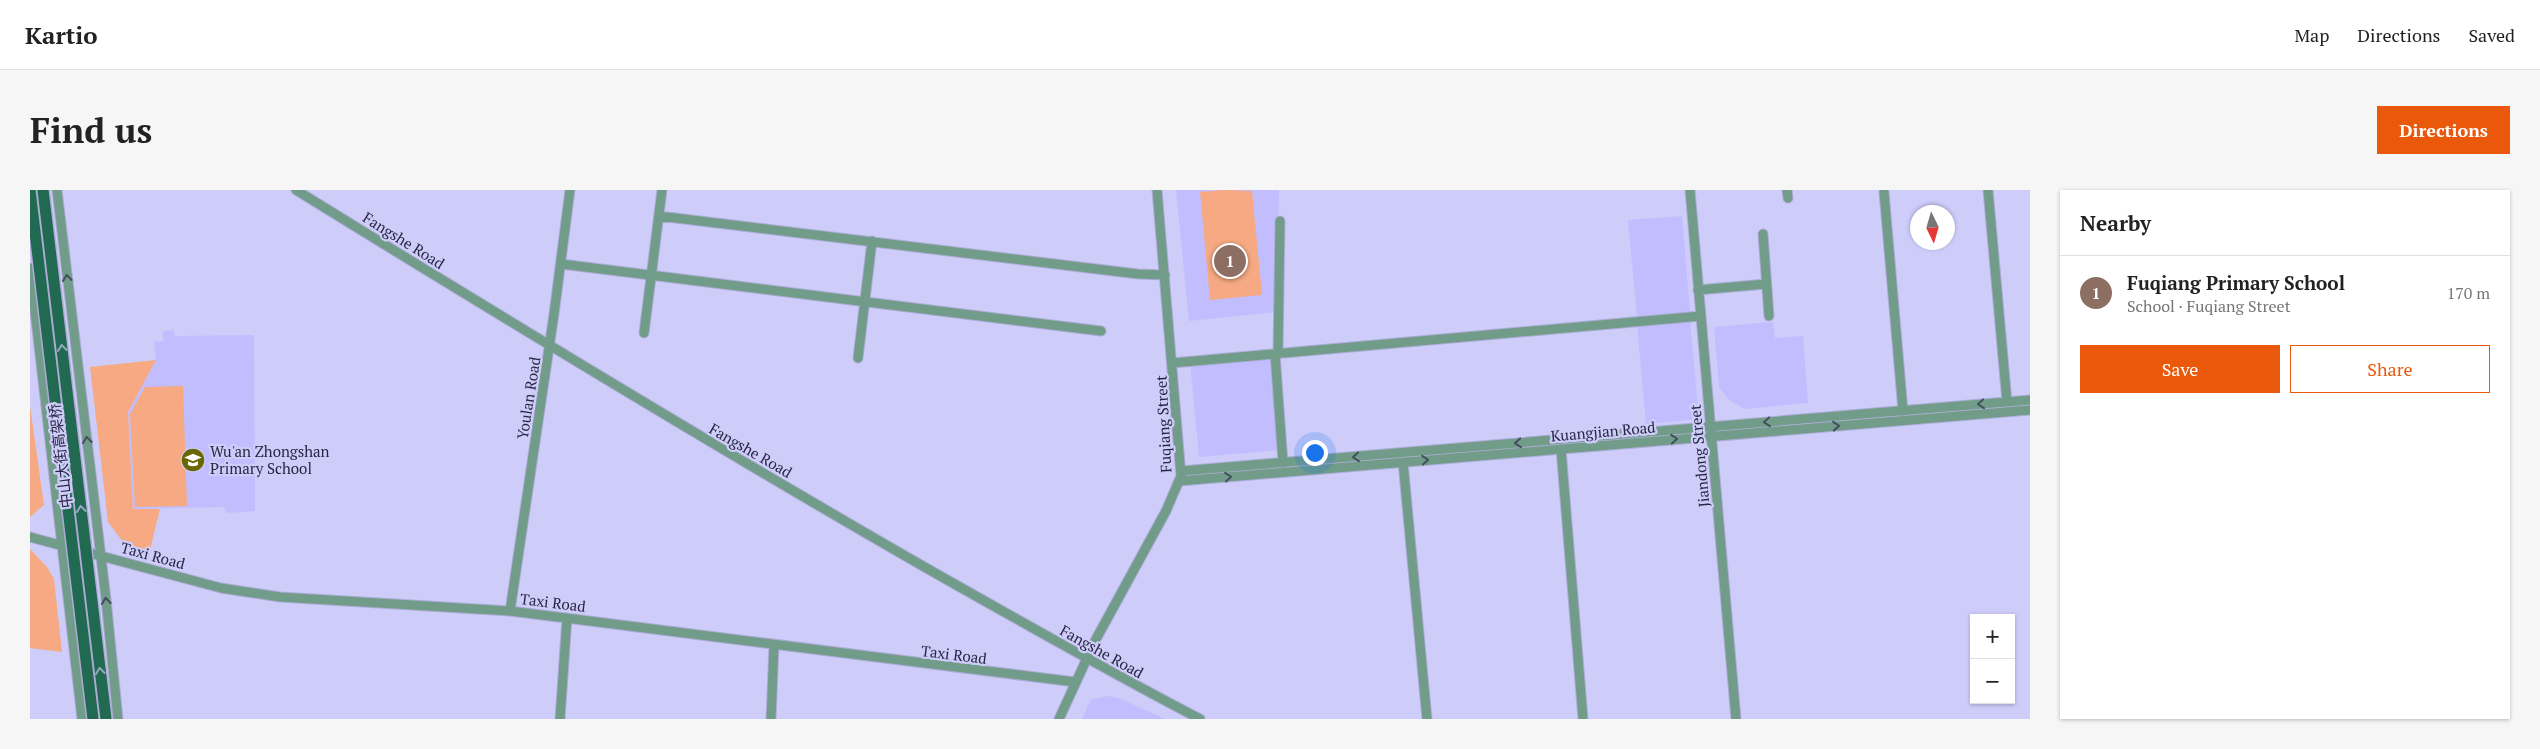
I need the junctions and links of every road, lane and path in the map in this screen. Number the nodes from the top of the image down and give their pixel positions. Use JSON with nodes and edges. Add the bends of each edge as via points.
{"nodes":[{"id":1,"x":30,"y":190,"type":"edge"},
{"id":2,"x":44,"y":190,"type":"edge"},
{"id":3,"x":57,"y":190,"type":"edge"},
{"id":4,"x":296,"y":190,"type":"edge"},
{"id":5,"x":570,"y":190,"type":"edge"},
{"id":6,"x":662,"y":190,"type":"edge"},
{"id":7,"x":1157,"y":190,"type":"edge"},
{"id":8,"x":1690,"y":190,"type":"edge"},
{"id":9,"x":1988,"y":190,"type":"edge"},
{"id":10,"x":1884,"y":192,"type":"dead end"},
{"id":11,"x":659,"y":216,"type":"junction"},
{"id":12,"x":1280,"y":221,"type":"dead end"},
{"id":13,"x":1763,"y":234,"type":"dead end"},
{"id":14,"x":872,"y":241,"type":"junction"},
{"id":15,"x":561,"y":264,"type":"junction"},
{"id":16,"x":30,"y":268,"type":"edge"},
{"id":17,"x":652,"y":274,"type":"junction"},
{"id":18,"x":1165,"y":275,"type":"junction"},
{"id":19,"x":1766,"y":284,"type":"junction"},
{"id":20,"x":1698,"y":290,"type":"junction"},
{"id":21,"x":865,"y":301,"type":"junction"},
{"id":22,"x":1700,"y":316,"type":"junction"},
{"id":23,"x":1769,"y":316,"type":"dead end"},
{"id":24,"x":1101,"y":331,"type":"dead end"},
{"id":25,"x":644,"y":333,"type":"dead end"},
{"id":26,"x":550,"y":346,"type":"junction"},
{"id":27,"x":1276,"y":354,"type":"junction"},
{"id":28,"x":858,"y":358,"type":"dead end"},
{"id":29,"x":1172,"y":362,"type":"junction"},
{"id":30,"x":2030,"y":400,"type":"edge"},
{"id":31,"x":2007,"y":402,"type":"junction"},
{"id":32,"x":2030,"y":410,"type":"edge"},
{"id":33,"x":1903,"y":411,"type":"junction"},
{"id":34,"x":1710,"y":432,"type":"junction"},
{"id":35,"x":1561,"y":449,"type":"junction"},
{"id":36,"x":1403,"y":462,"type":"junction"},
{"id":37,"x":1283,"y":463,"type":"junction"},
{"id":38,"x":1180,"y":476,"type":"junction"},
{"id":39,"x":30,"y":537,"type":"edge"},
{"id":40,"x":64,"y":546,"type":"junction"},
{"id":41,"x":101,"y":556,"type":"junction"},
{"id":42,"x":510,"y":611,"type":"junction"},
{"id":43,"x":567,"y":618,"type":"junction"},
{"id":44,"x":774,"y":645,"type":"junction"},
{"id":45,"x":1086,"y":659,"type":"junction"},
{"id":46,"x":1076,"y":682,"type":"junction"},
{"id":47,"x":82,"y":719,"type":"edge"},
{"id":48,"x":93,"y":719,"type":"edge"},
{"id":49,"x":106,"y":719,"type":"edge"},
{"id":50,"x":118,"y":719,"type":"edge"},
{"id":51,"x":560,"y":719,"type":"edge"},
{"id":52,"x":771,"y":719,"type":"edge"},
{"id":53,"x":1059,"y":719,"type":"edge"},
{"id":54,"x":1200,"y":719,"type":"edge"},
{"id":55,"x":1427,"y":719,"type":"edge"},
{"id":56,"x":1583,"y":719,"type":"edge"},
{"id":57,"x":1736,"y":719,"type":"edge"}],
"edges":[{"from":1,"to":48,"type":"main road","name":"中山大街高架桥","bridge":true},
{"from":49,"to":2,"type":"main road","name":"中山大街高架桥","one_way":true,"bridge":true},
{"from":41,"to":3,"type":"street","one_way":true},
{"from":4,"to":26,"type":"street","name":"Fangshe Road"},
{"from":5,"to":15,"type":"street","name":"Youlan Road"},
{"from":6,"to":11,"type":"street"},
{"from":7,"to":18,"type":"street","name":"Fuqiang Street"},
{"from":8,"to":20,"type":"street","name":"Jiandong Street"},
{"from":9,"to":31,"type":"street"},
{"from":10,"to":33,"type":"street"},
{"from":11,"to":14,"type":"street"},
{"from":11,"to":17,"type":"street"},
{"from":12,"to":27,"type":"street"},
{"from":13,"to":19,"type":"street"},
{"from":14,"to":18,"type":"street"},
{"from":14,"to":21,"type":"street"},
{"from":15,"to":17,"type":"street"},
{"from":15,"to":26,"type":"street","name":"Youlan Road"},
{"from":16,"to":40,"type":"street"},
{"from":17,"to":21,"type":"street"},
{"from":17,"to":25,"type":"street"},
{"from":18,"to":29,"type":"street","name":"Fuqiang Street"},
{"from":19,"to":20,"type":"street"},
{"from":19,"to":23,"type":"street"},
{"from":20,"to":22,"type":"street","name":"Jiandong Street"},
{"from":21,"to":24,"type":"street"},
{"from":21,"to":28,"type":"street"},
{"from":22,"to":27,"type":"street"},
{"from":22,"to":34,"type":"street","name":"Jiandong Street"},
{"from":26,"to":42,"type":"street","name":"Youlan Road"},
{"from":26,"to":45,"type":"street","name":"Fangshe Road","via":[[851,525]]},
{"from":27,"to":29,"type":"street"},
{"from":27,"to":37,"type":"street"},
{"from":29,"to":38,"type":"street","name":"Fuqiang Street"},
{"from":30,"to":31,"type":"street","name":"Kuangjian Road"},
{"from":31,"to":33,"type":"street","name":"Kuangjian Road","one_way":true},
{"from":34,"to":32,"type":"street","name":"Kuangjian Road","one_way":true},
{"from":33,"to":34,"type":"street","name":"Kuangjian Road","one_way":true},
{"from":35,"to":34,"type":"street","name":"Kuangjian Road","one_way":true},
{"from":34,"to":37,"type":"street","name":"Kuangjian Road","one_way":true},
{"from":34,"to":57,"type":"street","name":"Jiandong Street"},
{"from":36,"to":35,"type":"street","name":"Kuangjian Road","one_way":true},
{"from":35,"to":56,"type":"street"},
{"from":38,"to":36,"type":"street","name":"Kuangjian Road","one_way":true},
{"from":36,"to":55,"type":"street"},
{"from":37,"to":38,"type":"street","name":"Kuangjian Road"},
{"from":38,"to":45,"type":"street","name":"Fuqiang Street","via":[[1166,511]]},
{"from":39,"to":40,"type":"street","name":"Taxi Road"},
{"from":40,"to":41,"type":"street","name":"Taxi Road"},
{"from":40,"to":47,"type":"street"},
{"from":41,"to":42,"type":"street","name":"Taxi Road","via":[[221,588],[280,598]]},
{"from":50,"to":41,"type":"street","one_way":true},
{"from":42,"to":43,"type":"street","name":"Taxi Road"},
{"from":43,"to":44,"type":"street","name":"Taxi Road"},
{"from":43,"to":51,"type":"street"},
{"from":44,"to":46,"type":"street","name":"Taxi Road"},
{"from":44,"to":52,"type":"street"},
{"from":45,"to":46,"type":"street","name":"Fuqiang Street"},
{"from":45,"to":54,"type":"street","name":"Fangshe Road"},
{"from":46,"to":53,"type":"street","name":"Fuqiang Street"}]}
